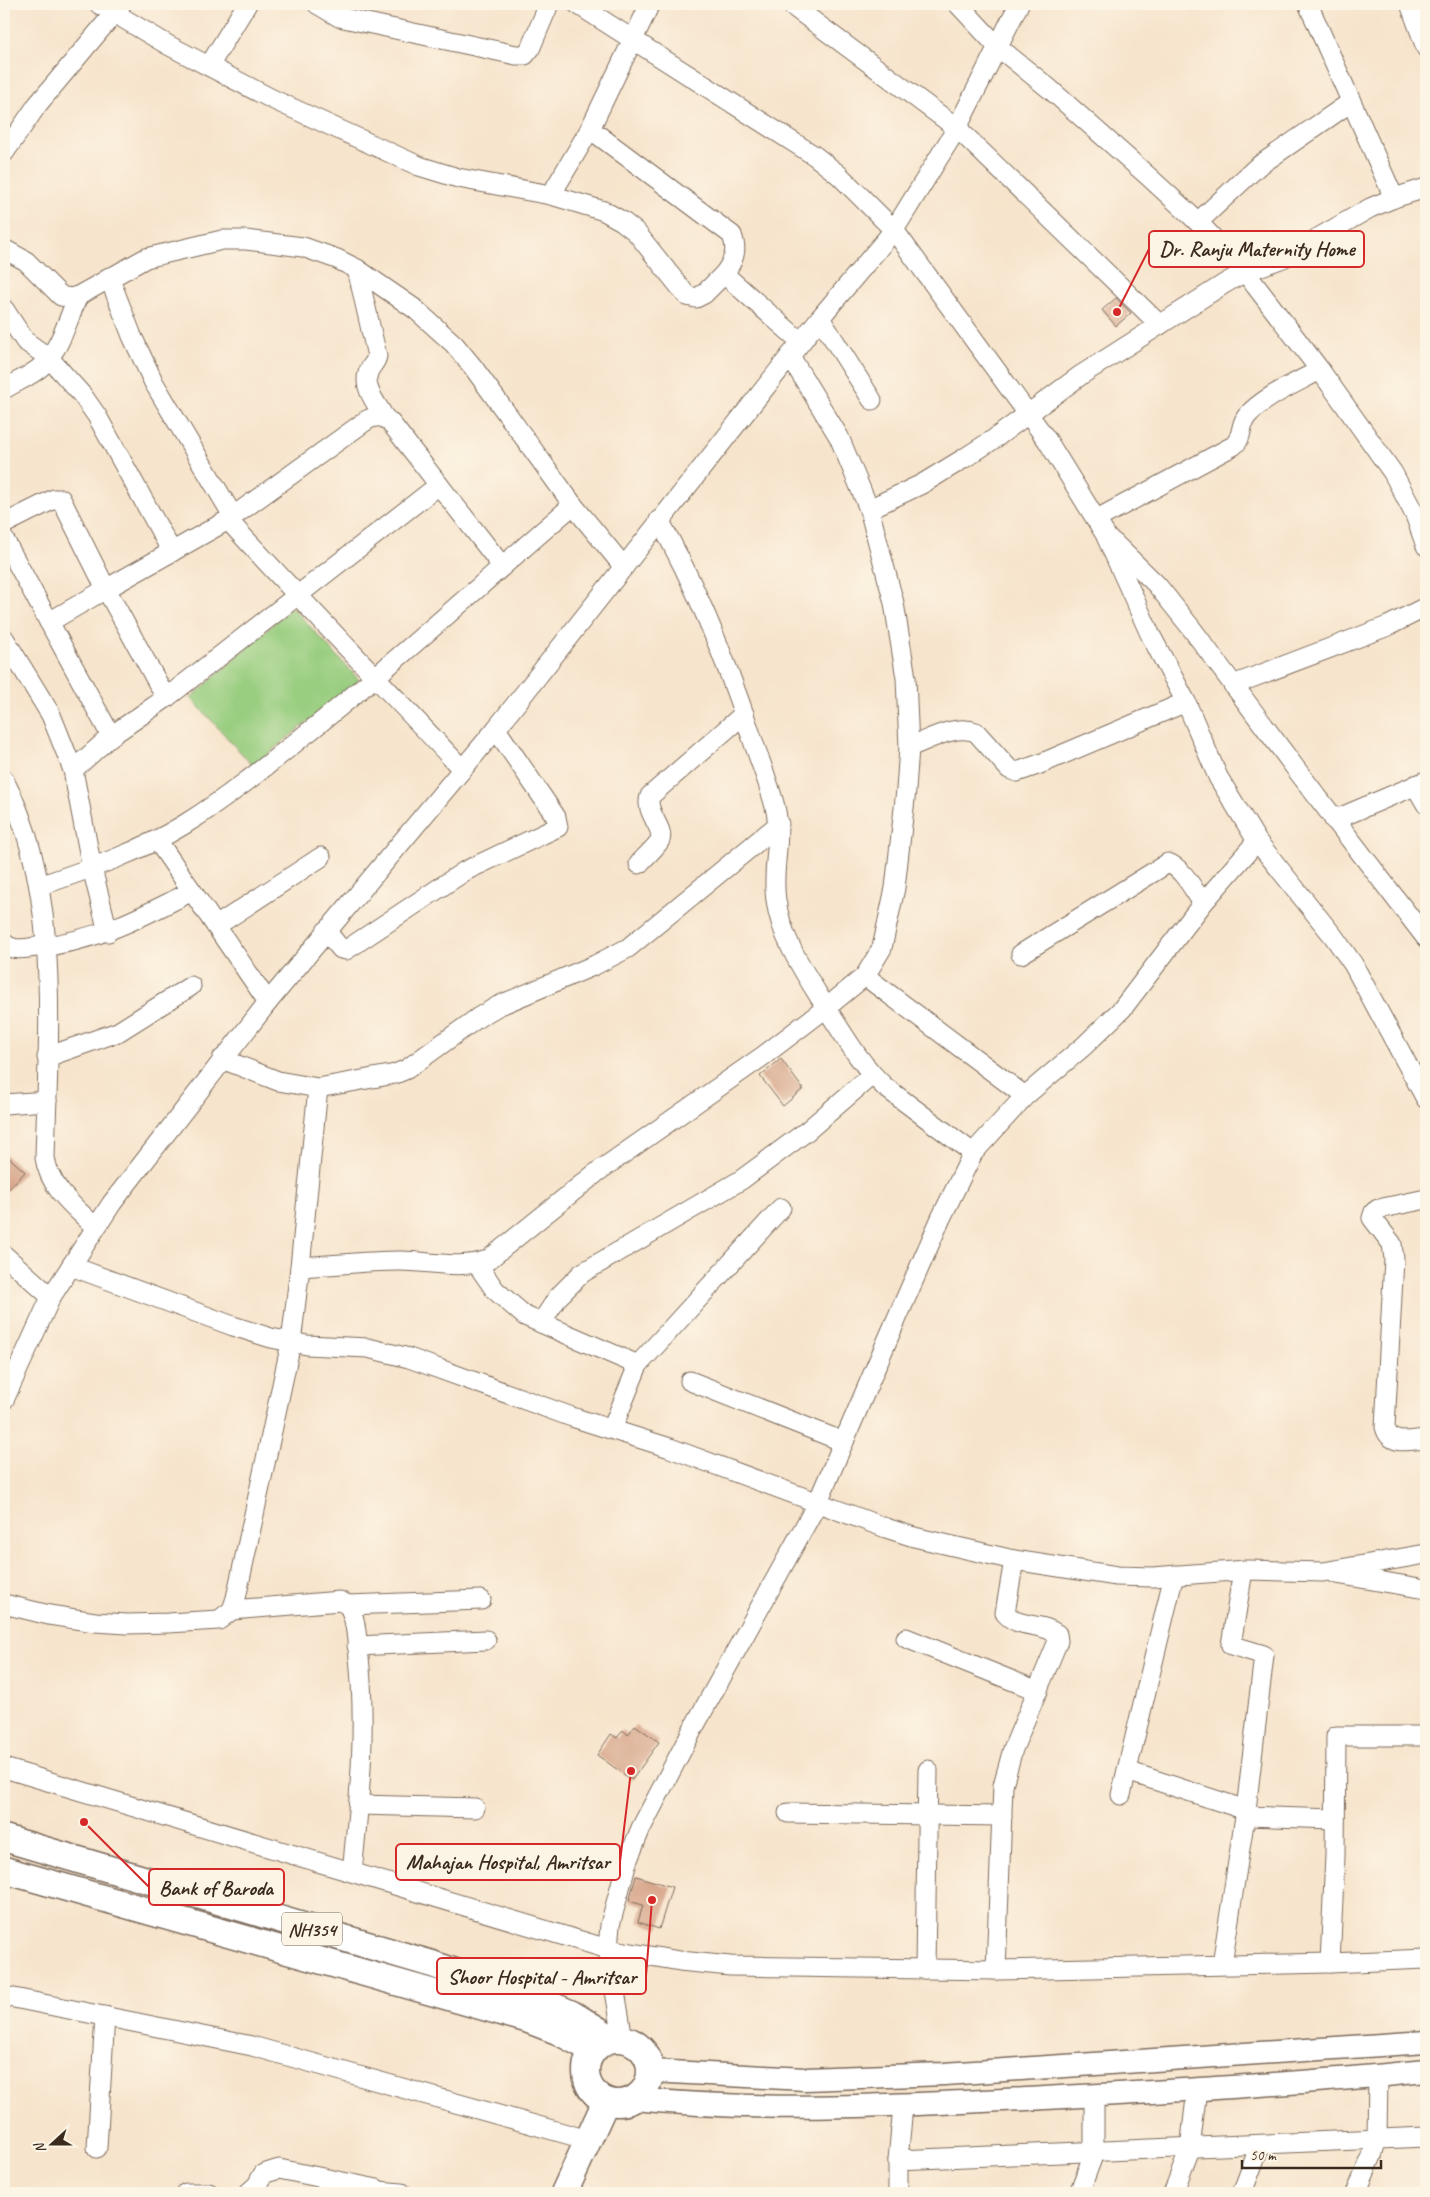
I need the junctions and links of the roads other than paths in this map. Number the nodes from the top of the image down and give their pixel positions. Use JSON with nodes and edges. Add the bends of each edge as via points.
{"nodes":[{"id":1,"x":247,"y":4,"type":"edge"},
{"id":2,"x":317,"y":4,"type":"edge"},
{"id":3,"x":549,"y":4,"type":"edge"},
{"id":4,"x":577,"y":4,"type":"edge"},
{"id":5,"x":650,"y":4,"type":"edge"},
{"id":6,"x":790,"y":4,"type":"edge"},
{"id":7,"x":958,"y":4,"type":"edge"},
{"id":8,"x":1019,"y":4,"type":"edge"},
{"id":9,"x":1308,"y":4,"type":"edge"},
{"id":10,"x":1410,"y":4,"type":"edge"},
{"id":11,"x":112,"y":7,"type":"edge"},
{"id":12,"x":634,"y":40,"type":"junction"},
{"id":13,"x":998,"y":47,"type":"junction"},
{"id":14,"x":1426,"y":48,"type":"edge"},
{"id":15,"x":209,"y":66,"type":"junction"},
{"id":16,"x":1351,"y":102,"type":"junction"},
{"id":17,"x":956,"y":128,"type":"junction"},
{"id":18,"x":590,"y":129,"type":"junction"},
{"id":19,"x":4,"y":152,"type":"edge"},
{"id":20,"x":1426,"y":188,"type":"edge"},
{"id":21,"x":551,"y":195,"type":"junction"},
{"id":22,"x":1394,"y":198,"type":"junction"},
{"id":23,"x":1198,"y":222,"type":"junction"},
{"id":24,"x":894,"y":230,"type":"junction"},
{"id":25,"x":4,"y":248,"type":"edge"},
{"id":26,"x":357,"y":269,"type":"junction"},
{"id":27,"x":1245,"y":272,"type":"junction"},
{"id":28,"x":724,"y":274,"type":"junction"},
{"id":29,"x":109,"y":277,"type":"junction"},
{"id":30,"x":78,"y":296,"type":"junction"},
{"id":31,"x":4,"y":309,"type":"edge"},
{"id":32,"x":820,"y":318,"type":"junction"},
{"id":33,"x":1160,"y":325,"type":"junction"},
{"id":34,"x":796,"y":349,"type":"junction"},
{"id":35,"x":50,"y":358,"type":"junction"},
{"id":36,"x":1320,"y":370,"type":"junction"},
{"id":37,"x":4,"y":389,"type":"edge"},
{"id":38,"x":872,"y":400,"type":"dead end"},
{"id":39,"x":1029,"y":414,"type":"junction"},
{"id":40,"x":384,"y":417,"type":"junction"},
{"id":41,"x":439,"y":485,"type":"junction"},
{"id":42,"x":573,"y":505,"type":"junction"},
{"id":43,"x":869,"y":509,"type":"junction"},
{"id":44,"x":231,"y":518,"type":"junction"},
{"id":45,"x":659,"y":520,"type":"junction"},
{"id":46,"x":4,"y":524,"type":"edge"},
{"id":47,"x":1101,"y":526,"type":"junction"},
{"id":48,"x":4,"y":539,"type":"edge"},
{"id":49,"x":1426,"y":546,"type":"edge"},
{"id":50,"x":172,"y":552,"type":"junction"},
{"id":51,"x":502,"y":566,"type":"junction"},
{"id":52,"x":624,"y":567,"type":"junction"},
{"id":53,"x":106,"y":589,"type":"junction"},
{"id":54,"x":297,"y":596,"type":"junction"},
{"id":55,"x":1426,"y":607,"type":"edge"},
{"id":56,"x":49,"y":622,"type":"junction"},
{"id":57,"x":4,"y":638,"type":"edge"},
{"id":58,"x":377,"y":677,"type":"junction"},
{"id":59,"x":1233,"y":685,"type":"junction"},
{"id":60,"x":166,"y":698,"type":"junction"},
{"id":61,"x":1186,"y":702,"type":"junction"},
{"id":62,"x":744,"y":714,"type":"junction"},
{"id":63,"x":496,"y":728,"type":"junction"},
{"id":64,"x":111,"y":736,"type":"junction"},
{"id":65,"x":909,"y":747,"type":"junction"},
{"id":66,"x":461,"y":768,"type":"junction"},
{"id":67,"x":73,"y":770,"type":"junction"},
{"id":68,"x":4,"y":780,"type":"edge"},
{"id":69,"x":1420,"y":783,"type":"edge"},
{"id":70,"x":1426,"y":804,"type":"edge"},
{"id":71,"x":1334,"y":820,"type":"junction"},
{"id":72,"x":779,"y":824,"type":"junction"},
{"id":73,"x":157,"y":840,"type":"junction"},
{"id":74,"x":1257,"y":841,"type":"junction"},
{"id":75,"x":321,"y":857,"type":"dead end"},
{"id":76,"x":638,"y":864,"type":"dead end"},
{"id":77,"x":92,"y":868,"type":"junction"},
{"id":78,"x":39,"y":886,"type":"junction"},
{"id":79,"x":192,"y":891,"type":"junction"},
{"id":80,"x":1203,"y":903,"type":"junction"},
{"id":81,"x":216,"y":926,"type":"junction"},
{"id":82,"x":326,"y":931,"type":"junction"},
{"id":83,"x":108,"y":932,"type":"junction"},
{"id":84,"x":1426,"y":938,"type":"edge"},
{"id":85,"x":4,"y":943,"type":"edge"},
{"id":86,"x":46,"y":946,"type":"junction"},
{"id":87,"x":1022,"y":954,"type":"dead end"},
{"id":88,"x":865,"y":976,"type":"junction"},
{"id":89,"x":190,"y":986,"type":"dead end"},
{"id":90,"x":268,"y":1002,"type":"junction"},
{"id":91,"x":826,"y":1008,"type":"junction"},
{"id":92,"x":47,"y":1057,"type":"junction"},
{"id":93,"x":222,"y":1060,"type":"junction"},
{"id":94,"x":872,"y":1075,"type":"junction"},
{"id":95,"x":318,"y":1088,"type":"junction"},
{"id":96,"x":1024,"y":1096,"type":"junction"},
{"id":97,"x":1426,"y":1100,"type":"edge"},
{"id":98,"x":47,"y":1101,"type":"junction"},
{"id":99,"x":4,"y":1104,"type":"edge"},
{"id":100,"x":973,"y":1153,"type":"junction"},
{"id":101,"x":1426,"y":1199,"type":"edge"},
{"id":102,"x":781,"y":1208,"type":"dead end"},
{"id":103,"x":95,"y":1227,"type":"junction"},
{"id":104,"x":4,"y":1255,"type":"edge"},
{"id":105,"x":477,"y":1264,"type":"junction"},
{"id":106,"x":71,"y":1266,"type":"junction"},
{"id":107,"x":300,"y":1267,"type":"junction"},
{"id":108,"x":51,"y":1297,"type":"junction"},
{"id":109,"x":541,"y":1324,"type":"junction"},
{"id":110,"x":290,"y":1343,"type":"junction"},
{"id":111,"x":638,"y":1365,"type":"junction"},
{"id":112,"x":690,"y":1381,"type":"dead end"},
{"id":113,"x":4,"y":1400,"type":"edge"},
{"id":114,"x":612,"y":1429,"type":"junction"},
{"id":115,"x":1426,"y":1439,"type":"edge"},
{"id":116,"x":844,"y":1442,"type":"junction"},
{"id":117,"x":817,"y":1504,"type":"junction"},
{"id":118,"x":1426,"y":1554,"type":"edge"},
{"id":119,"x":1014,"y":1560,"type":"junction"},
{"id":120,"x":1243,"y":1570,"type":"junction"},
{"id":121,"x":1323,"y":1572,"type":"junction"},
{"id":122,"x":1174,"y":1576,"type":"junction"},
{"id":123,"x":1426,"y":1589,"type":"edge"},
{"id":124,"x":481,"y":1600,"type":"dead end"},
{"id":125,"x":4,"y":1604,"type":"edge"},
{"id":126,"x":348,"y":1604,"type":"junction"},
{"id":127,"x":232,"y":1610,"type":"junction"},
{"id":128,"x":906,"y":1638,"type":"dead end"},
{"id":129,"x":486,"y":1640,"type":"dead end"},
{"id":130,"x":357,"y":1646,"type":"junction"},
{"id":131,"x":1038,"y":1691,"type":"junction"},
{"id":132,"x":1426,"y":1736,"type":"edge"},
{"id":133,"x":4,"y":1768,"type":"edge"},
{"id":134,"x":928,"y":1770,"type":"dead end"},
{"id":135,"x":1127,"y":1770,"type":"junction"},
{"id":136,"x":1121,"y":1795,"type":"dead end"},
{"id":137,"x":359,"y":1805,"type":"junction"},
{"id":138,"x":475,"y":1808,"type":"dead end"},
{"id":139,"x":788,"y":1813,"type":"dead end"},
{"id":140,"x":1245,"y":1813,"type":"junction"},
{"id":141,"x":928,"y":1815,"type":"junction"},
{"id":142,"x":1002,"y":1816,"type":"junction"},
{"id":143,"x":1335,"y":1819,"type":"junction"},
{"id":144,"x":4,"y":1838,"type":"edge"},
{"id":145,"x":4,"y":1870,"type":"edge"},
{"id":146,"x":352,"y":1872,"type":"junction"},
{"id":147,"x":608,"y":1949,"type":"junction"},
{"id":148,"x":1426,"y":1959,"type":"edge"},
{"id":149,"x":1330,"y":1963,"type":"junction"},
{"id":150,"x":1222,"y":1964,"type":"junction"},
{"id":151,"x":925,"y":1969,"type":"junction"},
{"id":152,"x":996,"y":1970,"type":"junction"},
{"id":153,"x":4,"y":1996,"type":"edge"},
{"id":154,"x":105,"y":2016,"type":"junction"},
{"id":155,"x":1426,"y":2042,"type":"edge"},
{"id":156,"x":610,"y":2043,"type":"junction"},
{"id":157,"x":651,"y":2071,"type":"junction"},
{"id":158,"x":1426,"y":2071,"type":"edge"},
{"id":159,"x":1378,"y":2076,"type":"junction"},
{"id":160,"x":1197,"y":2089,"type":"junction"},
{"id":161,"x":1094,"y":2095,"type":"junction"},
{"id":162,"x":635,"y":2099,"type":"junction"},
{"id":163,"x":606,"y":2102,"type":"junction"},
{"id":164,"x":903,"y":2106,"type":"junction"},
{"id":165,"x":1426,"y":2137,"type":"edge"},
{"id":166,"x":1377,"y":2138,"type":"junction"},
{"id":167,"x":588,"y":2140,"type":"junction"},
{"id":168,"x":1260,"y":2145,"type":"junction"},
{"id":169,"x":97,"y":2148,"type":"dead end"},
{"id":170,"x":1190,"y":2149,"type":"junction"},
{"id":171,"x":1094,"y":2153,"type":"junction"},
{"id":172,"x":898,"y":2160,"type":"junction"},
{"id":173,"x":368,"y":2191,"type":"edge"},
{"id":174,"x":251,"y":2192,"type":"edge"},
{"id":175,"x":186,"y":2193,"type":"edge"},
{"id":176,"x":208,"y":2193,"type":"edge"},
{"id":177,"x":402,"y":2193,"type":"edge"},
{"id":178,"x":564,"y":2193,"type":"edge"},
{"id":179,"x":898,"y":2193,"type":"edge"},
{"id":180,"x":1079,"y":2193,"type":"edge"},
{"id":181,"x":1173,"y":2193,"type":"edge"},
{"id":182,"x":1242,"y":2193,"type":"edge"},
{"id":183,"x":1356,"y":2193,"type":"edge"}],
"edges":[{"from":1,"to":15,"type":"street"},
{"from":2,"to":3,"type":"street","via":[[339,18],[524,55],[530,49]]},
{"from":4,"to":12,"type":"street"},
{"from":5,"to":12,"type":"street"},
{"from":6,"to":17,"type":"street"},
{"from":7,"to":13,"type":"street"},
{"from":8,"to":13,"type":"street"},
{"from":9,"to":16,"type":"street"},
{"from":10,"to":14,"type":"street"},
{"from":11,"to":15,"type":"street"},
{"from":11,"to":19,"type":"street"},
{"from":12,"to":18,"type":"street"},
{"from":12,"to":24,"type":"street","via":[[815,156],[839,175]]},
{"from":13,"to":17,"type":"street"},
{"from":13,"to":23,"type":"street","via":[[1051,90]]},
{"from":15,"to":21,"type":"street","via":[[272,99],[419,166],[458,178]]},
{"from":16,"to":22,"type":"street"},
{"from":16,"to":23,"type":"street","via":[[1257,167]]},
{"from":17,"to":24,"type":"street"},
{"from":17,"to":33,"type":"street"},
{"from":18,"to":21,"type":"street"},
{"from":18,"to":28,"type":"street","via":[[732,235],[736,252],[734,261]]},
{"from":20,"to":22,"type":"street"},
{"from":21,"to":28,"type":"street","via":[[588,205],[622,221],[636,232],[687,296],[696,298],[704,294]]},
{"from":22,"to":27,"type":"street","via":[[1370,208],[1283,258]]},
{"from":23,"to":27,"type":"street"},
{"from":24,"to":32,"type":"street"},
{"from":24,"to":39,"type":"street"},
{"from":25,"to":30,"type":"street","via":[[26,262],[61,296]]},
{"from":26,"to":29,"type":"street","via":[[303,247],[222,240],[146,258]]},
{"from":26,"to":40,"type":"street","via":[[377,356],[369,369],[366,383]]},
{"from":26,"to":42,"type":"street","via":[[415,309],[454,344]]},
{"from":27,"to":33,"type":"street"},
{"from":27,"to":36,"type":"street"},
{"from":28,"to":34,"type":"street"},
{"from":29,"to":30,"type":"street"},
{"from":29,"to":44,"type":"street","via":[[154,383]]},
{"from":30,"to":35,"type":"street"},
{"from":31,"to":35,"type":"street","via":[[25,341]]},
{"from":32,"to":34,"type":"street"},
{"from":32,"to":38,"type":"street"},
{"from":33,"to":39,"type":"street","via":[[1081,375]]},
{"from":34,"to":43,"type":"street","via":[[839,437]]},
{"from":34,"to":45,"type":"street"},
{"from":35,"to":37,"type":"street"},
{"from":35,"to":50,"type":"street","via":[[97,416]]},
{"from":36,"to":47,"type":"street","via":[[1250,412],[1243,423],[1241,437],[1233,446]]},
{"from":36,"to":49,"type":"street","via":[[1393,473],[1415,515]]},
{"from":39,"to":43,"type":"street","via":[[930,480]]},
{"from":39,"to":47,"type":"street"},
{"from":40,"to":41,"type":"street"},
{"from":40,"to":44,"type":"street","via":[[375,416],[367,420]]},
{"from":41,"to":51,"type":"street"},
{"from":41,"to":54,"type":"street"},
{"from":42,"to":51,"type":"street"},
{"from":42,"to":52,"type":"street"},
{"from":43,"to":65,"type":"street","via":[[894,603],[906,678]]},
{"from":44,"to":50,"type":"street"},
{"from":44,"to":54,"type":"street"},
{"from":45,"to":52,"type":"street"},
{"from":45,"to":62,"type":"street","via":[[699,595]]},
{"from":46,"to":53,"type":"street","via":[[54,499],[61,499]]},
{"from":47,"to":59,"type":"street","via":[[1157,585]]},
{"from":47,"to":61,"type":"street","via":[[1150,634]]},
{"from":48,"to":56,"type":"street"},
{"from":50,"to":53,"type":"street"},
{"from":51,"to":58,"type":"street"},
{"from":52,"to":63,"type":"street"},
{"from":53,"to":56,"type":"street"},
{"from":53,"to":60,"type":"street"},
{"from":54,"to":58,"type":"street"},
{"from":54,"to":60,"type":"street"},
{"from":55,"to":59,"type":"street","via":[[1388,626]]},
{"from":56,"to":64,"type":"street"},
{"from":57,"to":67,"type":"street","via":[[51,715]]},
{"from":58,"to":66,"type":"street"},
{"from":58,"to":73,"type":"street","via":[[273,760],[186,824]]},
{"from":59,"to":71,"type":"street"},
{"from":60,"to":64,"type":"street"},
{"from":61,"to":65,"type":"street","via":[[1017,772],[1008,769],[976,732],[968,730],[957,730]]},
{"from":61,"to":74,"type":"street","via":[[1218,777]]},
{"from":62,"to":72,"type":"street"},
{"from":62,"to":76,"type":"street","via":[[650,796],[648,807],[660,836],[659,842]]},
{"from":63,"to":66,"type":"street"},
{"from":63,"to":82,"type":"street","via":[[556,816],[558,827],[465,871],[346,950],[340,949]]},
{"from":64,"to":67,"type":"street"},
{"from":65,"to":88,"type":"street","via":[[895,888],[882,948]]},
{"from":66,"to":82,"type":"street"},
{"from":67,"to":77,"type":"street"},
{"from":68,"to":78,"type":"street","via":[[23,824]]},
{"from":69,"to":70,"type":"street"},
{"from":69,"to":71,"type":"street"},
{"from":71,"to":84,"type":"street"},
{"from":72,"to":91,"type":"street","via":[[774,880],[780,918],[800,966]]},
{"from":72,"to":95,"type":"street","via":[[642,938],[611,958],[498,1006],[407,1069]]},
{"from":73,"to":77,"type":"street"},
{"from":73,"to":79,"type":"street"},
{"from":74,"to":80,"type":"street"},
{"from":74,"to":97,"type":"street","via":[[1353,964]]},
{"from":75,"to":81,"type":"street"},
{"from":77,"to":78,"type":"street"},
{"from":77,"to":83,"type":"street"},
{"from":78,"to":86,"type":"street"},
{"from":79,"to":81,"type":"street"},
{"from":79,"to":83,"type":"street"},
{"from":80,"to":87,"type":"street","via":[[1178,870],[1168,863]]},
{"from":80,"to":96,"type":"street","via":[[1122,1009]]},
{"from":81,"to":90,"type":"street"},
{"from":82,"to":90,"type":"street"},
{"from":83,"to":86,"type":"street"},
{"from":85,"to":86,"type":"street","via":[[13,949]]},
{"from":86,"to":92,"type":"street"},
{"from":88,"to":91,"type":"street"},
{"from":88,"to":96,"type":"street"},
{"from":89,"to":92,"type":"street","via":[[118,1032]]},
{"from":90,"to":93,"type":"street"},
{"from":91,"to":94,"type":"street"},
{"from":91,"to":105,"type":"street","via":[[756,1061],[596,1172],[499,1253]]},
{"from":92,"to":98,"type":"street"},
{"from":93,"to":95,"type":"street","via":[[278,1080]]},
{"from":93,"to":103,"type":"street"},
{"from":94,"to":100,"type":"street"},
{"from":94,"to":109,"type":"street","via":[[807,1131],[741,1180],[582,1272],[558,1297]]},
{"from":95,"to":107,"type":"street"},
{"from":96,"to":100,"type":"street"},
{"from":98,"to":99,"type":"street"},
{"from":98,"to":103,"type":"street","via":[[48,1172],[62,1194]]},
{"from":100,"to":116,"type":"street","via":[[933,1236]]},
{"from":101,"to":115,"type":"street","via":[[1378,1209],[1372,1218],[1392,1244],[1394,1259],[1385,1428],[1392,1440]]},
{"from":102,"to":111,"type":"street"},
{"from":103,"to":106,"type":"street"},
{"from":104,"to":108,"type":"street"},
{"from":105,"to":107,"type":"street","via":[[457,1266],[401,1261]]},
{"from":105,"to":109,"type":"street","via":[[495,1290],[525,1316]]},
{"from":106,"to":108,"type":"street"},
{"from":106,"to":110,"type":"street","via":[[233,1326]]},
{"from":107,"to":110,"type":"street"},
{"from":108,"to":113,"type":"street"},
{"from":109,"to":111,"type":"street"},
{"from":110,"to":114,"type":"street","via":[[386,1351]]},
{"from":110,"to":127,"type":"street"},
{"from":111,"to":114,"type":"street"},
{"from":112,"to":116,"type":"street"},
{"from":114,"to":117,"type":"street"},
{"from":116,"to":117,"type":"street"},
{"from":117,"to":119,"type":"street","via":[[914,1537]]},
{"from":117,"to":147,"type":"street","via":[[694,1725],[641,1828],[614,1905]]},
{"from":118,"to":121,"type":"street"},
{"from":119,"to":122,"type":"street","via":[[1117,1576]]},
{"from":119,"to":131,"type":"street","via":[[1005,1613],[1010,1619],[1050,1629],[1057,1634],[1056,1649]]},
{"from":120,"to":121,"type":"street"},
{"from":120,"to":122,"type":"street"},
{"from":120,"to":140,"type":"street","via":[[1231,1645],[1264,1655]]},
{"from":121,"to":123,"type":"street"},
{"from":122,"to":135,"type":"street"},
{"from":124,"to":126,"type":"street"},
{"from":125,"to":127,"type":"street","via":[[49,1616],[127,1624],[219,1620]]},
{"from":126,"to":127,"type":"street","via":[[340,1601]]},
{"from":126,"to":130,"type":"street"},
{"from":128,"to":131,"type":"street"},
{"from":129,"to":130,"type":"street"},
{"from":130,"to":137,"type":"street","via":[[362,1731]]},
{"from":131,"to":142,"type":"street","via":[[1007,1766]]},
{"from":132,"to":143,"type":"street","via":[[1336,1736]]},
{"from":133,"to":146,"type":"street"},
{"from":134,"to":141,"type":"street"},
{"from":135,"to":136,"type":"street"},
{"from":135,"to":140,"type":"street"},
{"from":137,"to":138,"type":"street"},
{"from":137,"to":146,"type":"street"},
{"from":139,"to":141,"type":"street"},
{"from":140,"to":143,"type":"street"},
{"from":140,"to":150,"type":"street"},
{"from":141,"to":142,"type":"street"},
{"from":141,"to":151,"type":"street"},
{"from":142,"to":152,"type":"street"},
{"from":143,"to":149,"type":"street"},
{"from":144,"to":156,"type":"highway","number":"NH354","via":[[441,1967],[572,2014]]},
{"from":145,"to":156,"type":"highway","number":"NH354","via":[[557,2031]]},
{"from":146,"to":147,"type":"street"},
{"from":147,"to":151,"type":"street","via":[[730,1966]]},
{"from":147,"to":156,"type":"street"},
{"from":148,"to":149,"type":"street"},
{"from":149,"to":150,"type":"street"},
{"from":150,"to":152,"type":"street"},
{"from":151,"to":152,"type":"street"},
{"from":153,"to":154,"type":"street"},
{"from":154,"to":167,"type":"street","via":[[252,2046]]},
{"from":154,"to":169,"type":"street"},
{"from":155,"to":157,"type":"main road","via":[[944,2074],[805,2079]]},
{"from":156,"to":157,"type":"highway","number":"NH354","via":[[637,2045],[647,2056]]},
{"from":156,"to":163,"type":"highway","via":[[587,2064],[587,2079],[594,2092]]},
{"from":157,"to":162,"type":"highway","via":[[644,2092]]},
{"from":158,"to":159,"type":"main road"},
{"from":159,"to":160,"type":"main road"},
{"from":159,"to":166,"type":"street"},
{"from":160,"to":161,"type":"main road"},
{"from":160,"to":170,"type":"street"},
{"from":161,"to":164,"type":"main road"},
{"from":161,"to":171,"type":"street"},
{"from":162,"to":163,"type":"highway","via":[[621,2104]]},
{"from":162,"to":164,"type":"main road","via":[[747,2107]]},
{"from":163,"to":167,"type":"highway"},
{"from":164,"to":172,"type":"street"},
{"from":165,"to":166,"type":"street"},
{"from":166,"to":168,"type":"street"},
{"from":166,"to":183,"type":"street"},
{"from":167,"to":178,"type":"highway"},
{"from":168,"to":170,"type":"street"},
{"from":168,"to":182,"type":"street"},
{"from":170,"to":171,"type":"street"},
{"from":170,"to":181,"type":"street"},
{"from":171,"to":172,"type":"street"},
{"from":171,"to":180,"type":"street"},
{"from":172,"to":179,"type":"street"},
{"from":173,"to":174,"type":"street","via":[[279,2169],[263,2174]]},
{"from":173,"to":177,"type":"street"},
{"from":175,"to":176,"type":"street"}]}
